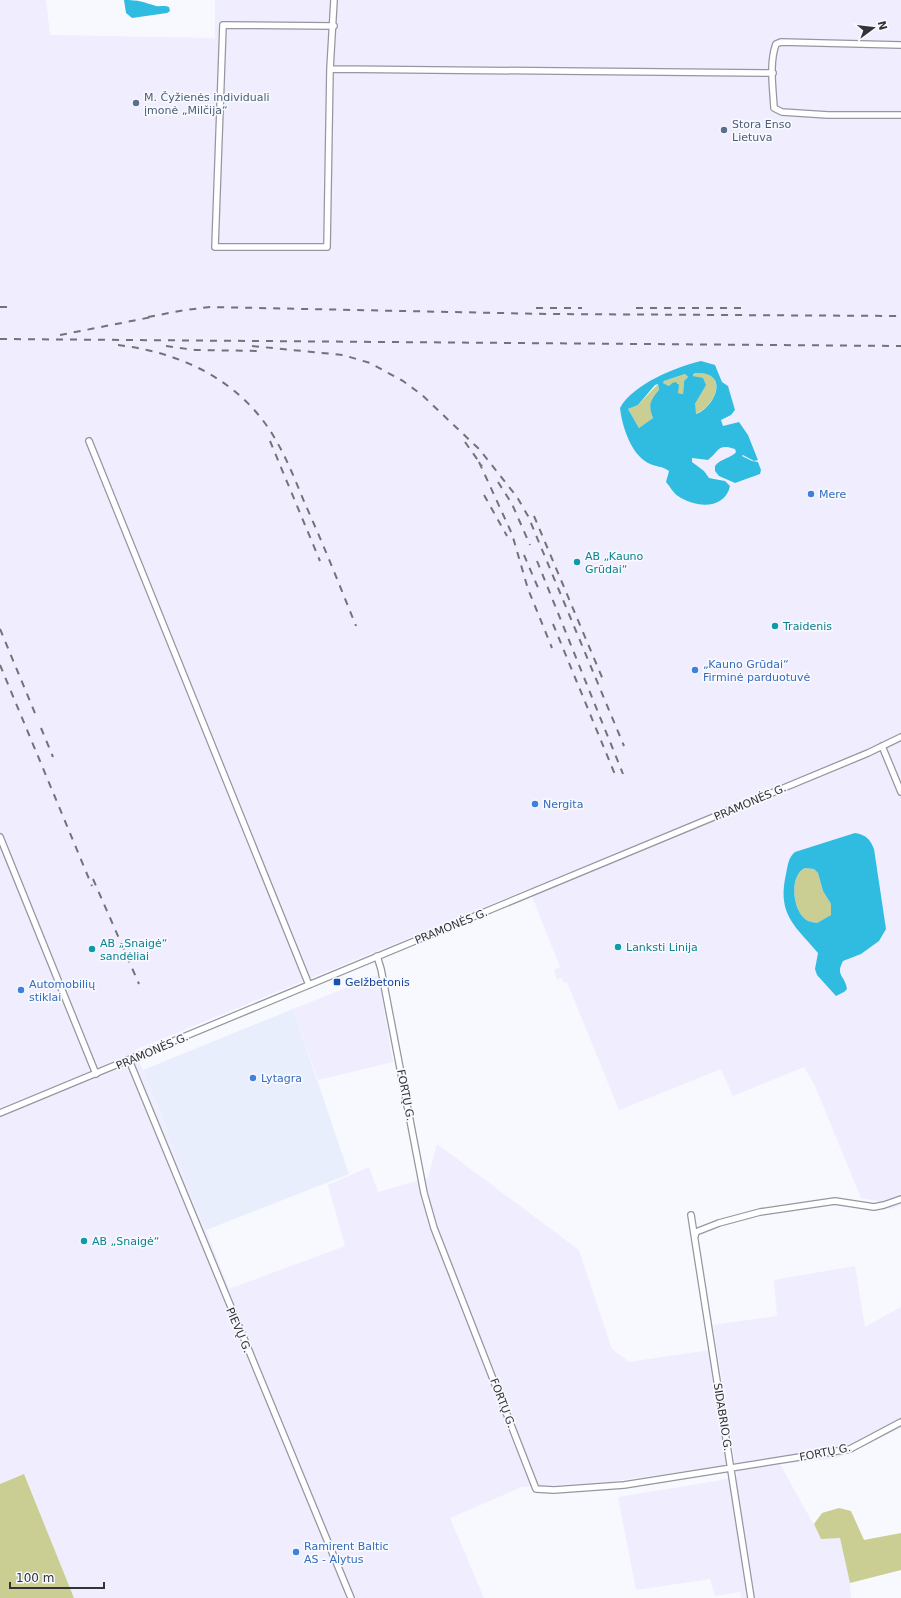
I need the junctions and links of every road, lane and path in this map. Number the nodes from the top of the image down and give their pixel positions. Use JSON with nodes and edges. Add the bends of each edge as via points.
{"nodes":[{"id":1,"x":334,"y":0,"type":"edge"},
{"id":2,"x":334,"y":26,"type":"junction"},
{"id":3,"x":901,"y":45,"type":"edge"},
{"id":4,"x":330,"y":69,"type":"junction"},
{"id":5,"x":773,"y":73,"type":"junction"},
{"id":6,"x":901,"y":116,"type":"edge"},
{"id":7,"x":89,"y":442,"type":"dead end"},
{"id":8,"x":901,"y":737,"type":"edge"},
{"id":9,"x":882,"y":746,"type":"junction"},
{"id":10,"x":901,"y":792,"type":"edge"},
{"id":11,"x":0,"y":837,"type":"edge"},
{"id":12,"x":377,"y":956,"type":"junction"},
{"id":13,"x":309,"y":986,"type":"junction"},
{"id":14,"x":129,"y":1060,"type":"junction"},
{"id":15,"x":96,"y":1074,"type":"junction"},
{"id":16,"x":0,"y":1113,"type":"edge"},
{"id":17,"x":901,"y":1199,"type":"edge"},
{"id":18,"x":691,"y":1215,"type":"dead end"},
{"id":19,"x":694,"y":1236,"type":"junction"},
{"id":20,"x":901,"y":1422,"type":"edge"},
{"id":21,"x":731,"y":1469,"type":"junction"},
{"id":22,"x":350,"y":1597,"type":"edge"},
{"id":23,"x":751,"y":1598,"type":"edge"}],
"edges":[{"from":1,"to":2,"type":"street"},
{"from":2,"to":4,"type":"street"},
{"from":2,"to":4,"type":"street","via":[[223,25],[215,246],[327,247]]},
{"from":3,"to":5,"type":"street","via":[[780,42],[773,51]]},
{"from":4,"to":5,"type":"street"},
{"from":5,"to":6,"type":"street","via":[[774,108],[782,112]]},
{"from":7,"to":13,"type":"street"},
{"from":8,"to":9,"type":"street","name":"PRAMONĖS G."},
{"from":9,"to":10,"type":"street"},
{"from":9,"to":12,"type":"street","name":"PRAMONĖS G."},
{"from":11,"to":15,"type":"street"},
{"from":12,"to":13,"type":"street","name":"PRAMONĖS G."},
{"from":12,"to":21,"type":"street","name":"FORTŲ G.","via":[[424,1193],[434,1228],[536,1489],[624,1486]]},
{"from":13,"to":14,"type":"street","name":"PRAMONĖS G."},
{"from":14,"to":15,"type":"street","name":"PRAMONĖS G."},
{"from":14,"to":22,"type":"street","name":"PIEVŲ G."},
{"from":15,"to":16,"type":"street","name":"PRAMONĖS G."},
{"from":17,"to":19,"type":"street","via":[[874,1207],[835,1201],[760,1212],[704,1228]]},
{"from":18,"to":19,"type":"street","name":"SIDABRIO G."},
{"from":19,"to":21,"type":"street","name":"SIDABRIO G."},
{"from":20,"to":21,"type":"street","name":"FORTŲ G.","via":[[850,1449]]},
{"from":21,"to":23,"type":"street","name":"SIDABRIO G."}]}
